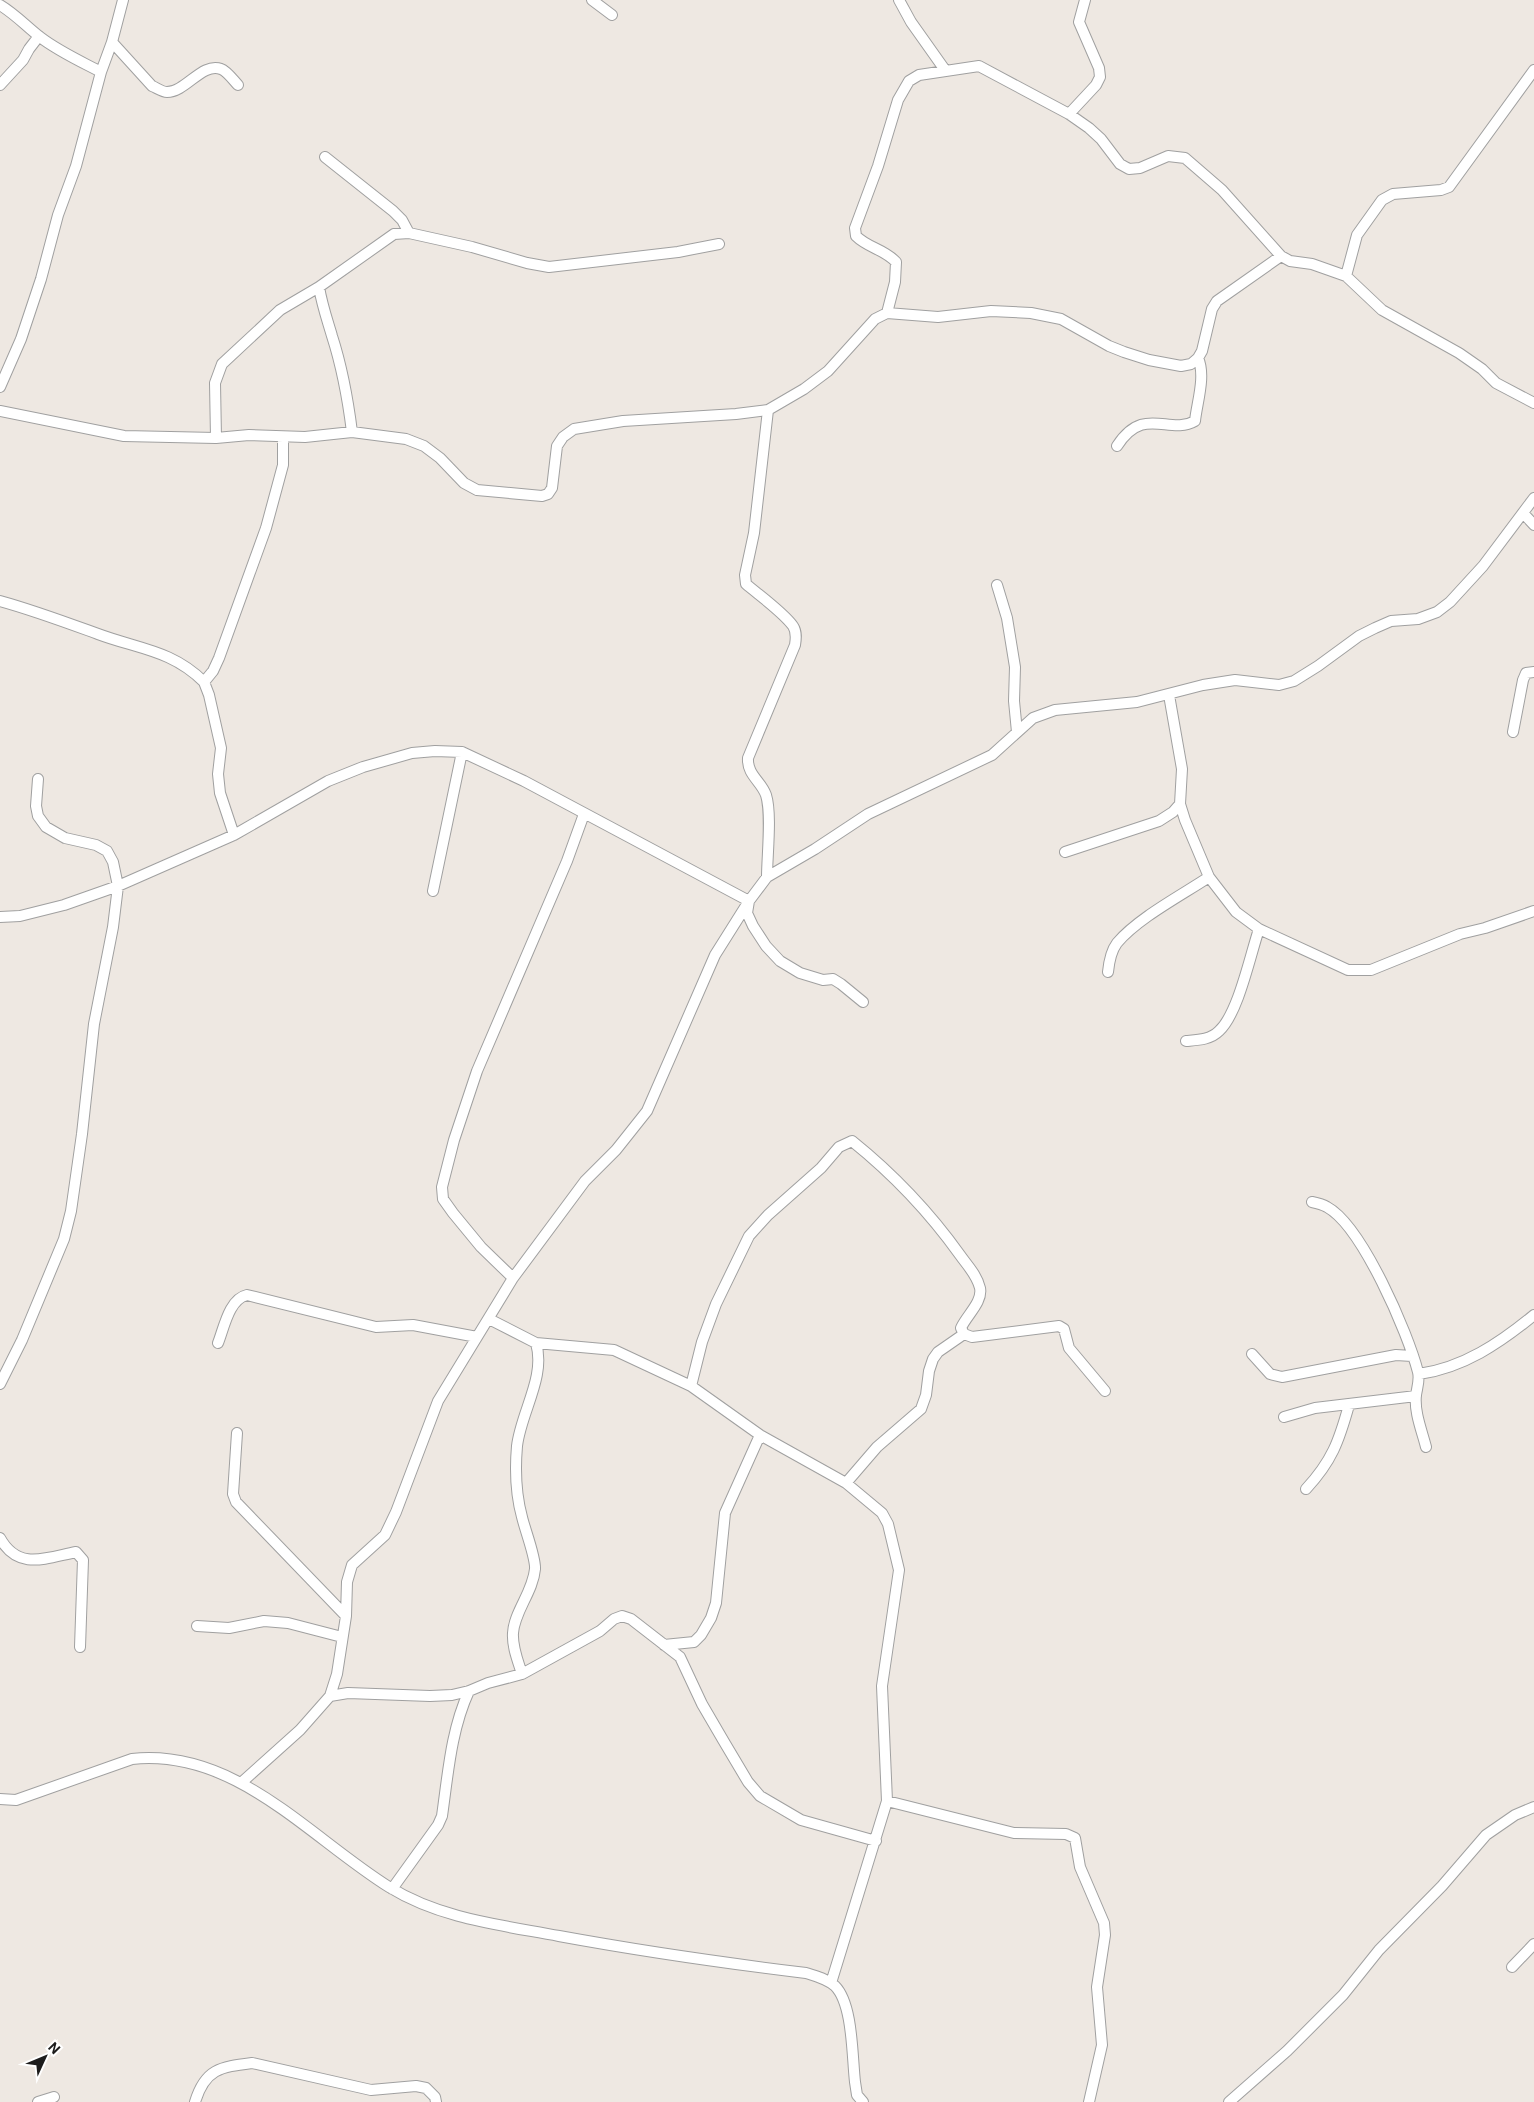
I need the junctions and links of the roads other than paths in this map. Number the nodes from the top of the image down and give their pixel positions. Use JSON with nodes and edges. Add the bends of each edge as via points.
{"nodes":[{"id":1,"x":123,"y":0,"type":"edge"},
{"id":2,"x":592,"y":0,"type":"edge"},
{"id":3,"x":898,"y":0,"type":"edge"},
{"id":4,"x":1085,"y":0,"type":"edge"},
{"id":5,"x":0,"y":5,"type":"edge"},
{"id":6,"x":612,"y":15,"type":"dead end"},
{"id":7,"x":39,"y":36,"type":"junction"},
{"id":8,"x":112,"y":42,"type":"junction"},
{"id":9,"x":945,"y":70,"type":"junction"},
{"id":10,"x":1534,"y":70,"type":"edge"},
{"id":11,"x":101,"y":72,"type":"junction"},
{"id":12,"x":0,"y":85,"type":"edge"},
{"id":13,"x":238,"y":85,"type":"dead end"},
{"id":14,"x":1069,"y":114,"type":"junction"},
{"id":15,"x":325,"y":157,"type":"dead end"},
{"id":16,"x":409,"y":233,"type":"junction"},
{"id":17,"x":719,"y":244,"type":"dead end"},
{"id":18,"x":1281,"y":256,"type":"junction"},
{"id":19,"x":1346,"y":276,"type":"junction"},
{"id":20,"x":319,"y":287,"type":"junction"},
{"id":21,"x":887,"y":312,"type":"junction"},
{"id":22,"x":1198,"y":358,"type":"junction"},
{"id":23,"x":0,"y":387,"type":"edge"},
{"id":24,"x":1534,"y":403,"type":"edge"},
{"id":25,"x":768,"y":410,"type":"junction"},
{"id":26,"x":0,"y":411,"type":"edge"},
{"id":27,"x":352,"y":432,"type":"junction"},
{"id":28,"x":216,"y":438,"type":"junction"},
{"id":29,"x":283,"y":438,"type":"junction"},
{"id":30,"x":1117,"y":446,"type":"dead end"},
{"id":31,"x":1534,"y":498,"type":"edge"},
{"id":32,"x":1524,"y":514,"type":"junction"},
{"id":33,"x":1534,"y":525,"type":"edge"},
{"id":34,"x":997,"y":585,"type":"dead end"},
{"id":35,"x":0,"y":601,"type":"edge"},
{"id":36,"x":1534,"y":672,"type":"edge"},
{"id":37,"x":204,"y":682,"type":"junction"},
{"id":38,"x":1169,"y":695,"type":"junction"},
{"id":39,"x":1017,"y":732,"type":"junction"},
{"id":40,"x":1513,"y":732,"type":"dead end"},
{"id":41,"x":462,"y":752,"type":"junction"},
{"id":42,"x":38,"y":779,"type":"dead end"},
{"id":43,"x":1180,"y":804,"type":"junction"},
{"id":44,"x":584,"y":814,"type":"junction"},
{"id":45,"x":234,"y":835,"type":"junction"},
{"id":46,"x":1066,"y":852,"type":"dead end"},
{"id":47,"x":766,"y":877,"type":"junction"},
{"id":48,"x":1210,"y":877,"type":"junction"},
{"id":49,"x":118,"y":886,"type":"junction"},
{"id":50,"x":433,"y":891,"type":"dead end"},
{"id":51,"x":749,"y":900,"type":"junction"},
{"id":52,"x":1534,"y":912,"type":"edge"},
{"id":53,"x":0,"y":917,"type":"edge"},
{"id":54,"x":1259,"y":929,"type":"junction"},
{"id":55,"x":1108,"y":972,"type":"dead end"},
{"id":56,"x":863,"y":1002,"type":"dead end"},
{"id":57,"x":1186,"y":1041,"type":"dead end"},
{"id":58,"x":1312,"y":1202,"type":"dead end"},
{"id":59,"x":513,"y":1278,"type":"junction"},
{"id":60,"x":1534,"y":1315,"type":"edge"},
{"id":61,"x":489,"y":1319,"type":"junction"},
{"id":62,"x":964,"y":1334,"type":"junction"},
{"id":63,"x":476,"y":1337,"type":"junction"},
{"id":64,"x":536,"y":1343,"type":"junction"},
{"id":65,"x":218,"y":1344,"type":"dead end"},
{"id":66,"x":1252,"y":1354,"type":"dead end"},
{"id":67,"x":1412,"y":1356,"type":"junction"},
{"id":68,"x":1419,"y":1374,"type":"junction"},
{"id":69,"x":0,"y":1384,"type":"edge"},
{"id":70,"x":691,"y":1386,"type":"junction"},
{"id":71,"x":1105,"y":1391,"type":"dead end"},
{"id":72,"x":1416,"y":1396,"type":"junction"},
{"id":73,"x":1349,"y":1405,"type":"junction"},
{"id":74,"x":1284,"y":1417,"type":"dead end"},
{"id":75,"x":238,"y":1433,"type":"dead end"},
{"id":76,"x":760,"y":1435,"type":"junction"},
{"id":77,"x":1426,"y":1448,"type":"dead end"},
{"id":78,"x":846,"y":1483,"type":"junction"},
{"id":79,"x":1306,"y":1489,"type":"dead end"},
{"id":80,"x":0,"y":1538,"type":"edge"},
{"id":81,"x":346,"y":1616,"type":"junction"},
{"id":82,"x":197,"y":1626,"type":"dead end"},
{"id":83,"x":342,"y":1637,"type":"junction"},
{"id":84,"x":663,"y":1645,"type":"junction"},
{"id":85,"x":80,"y":1646,"type":"dead end"},
{"id":86,"x":522,"y":1674,"type":"junction"},
{"id":87,"x":469,"y":1691,"type":"junction"},
{"id":88,"x":330,"y":1696,"type":"junction"},
{"id":89,"x":241,"y":1783,"type":"junction"},
{"id":90,"x":0,"y":1799,"type":"edge"},
{"id":91,"x":887,"y":1801,"type":"junction"},
{"id":92,"x":1534,"y":1806,"type":"edge"},
{"id":93,"x":876,"y":1841,"type":"junction"},
{"id":94,"x":392,"y":1889,"type":"junction"},
{"id":95,"x":1534,"y":1944,"type":"edge"},
{"id":96,"x":1512,"y":1967,"type":"dead end"},
{"id":97,"x":830,"y":1983,"type":"junction"},
{"id":98,"x":54,"y":2097,"type":"dead end"},
{"id":99,"x":38,"y":2102,"type":"edge"},
{"id":100,"x":195,"y":2102,"type":"edge"},
{"id":101,"x":436,"y":2102,"type":"edge"},
{"id":102,"x":863,"y":2102,"type":"edge"},
{"id":103,"x":1089,"y":2102,"type":"edge"},
{"id":104,"x":1229,"y":2102,"type":"edge"}],
"edges":[{"from":1,"to":8,"type":"street"},
{"from":2,"to":6,"type":"street"},
{"from":3,"to":9,"type":"street"},
{"from":4,"to":14,"type":"street","via":[[1079,22],[1100,77]]},
{"from":5,"to":7,"type":"street"},
{"from":7,"to":11,"type":"street","via":[[65,54]]},
{"from":7,"to":12,"type":"street"},
{"from":8,"to":11,"type":"street"},
{"from":8,"to":13,"type":"street","via":[[152,86],[160,90],[168,92],[178,88],[213,68],[223,69]]},
{"from":9,"to":14,"type":"street","via":[[979,66]]},
{"from":9,"to":21,"type":"street","via":[[918,75],[903,89],[855,228],[861,241],[896,262],[896,277]]},
{"from":10,"to":19,"type":"street","via":[[1449,187],[1393,194],[1382,200],[1357,235]]},
{"from":11,"to":23,"type":"street","via":[[41,279],[21,339]]},
{"from":14,"to":18,"type":"street","via":[[1089,128],[1120,164],[1129,169],[1140,168],[1168,156],[1185,158],[1222,190]]},
{"from":15,"to":16,"type":"street","via":[[393,211]]},
{"from":16,"to":17,"type":"street","via":[[549,267]]},
{"from":16,"to":20,"type":"street","via":[[394,234]]},
{"from":18,"to":19,"type":"street"},
{"from":18,"to":22,"type":"street","via":[[1218,301],[1212,309]]},
{"from":19,"to":24,"type":"street","via":[[1382,310],[1451,348],[1496,383]]},
{"from":20,"to":27,"type":"street","via":[[323,313],[348,401]]},
{"from":20,"to":28,"type":"street","via":[[280,310],[222,364],[215,383]]},
{"from":21,"to":22,"type":"street","via":[[938,317],[991,311],[1031,313],[1061,320],[1109,346],[1149,360],[1181,366]]},
{"from":21,"to":25,"type":"street","via":[[875,319],[828,371]]},
{"from":22,"to":30,"type":"street","via":[[1201,365],[1195,421],[1136,426],[1124,435]]},
{"from":25,"to":27,"type":"street","via":[[624,421],[574,429],[557,446],[552,488],[542,496],[477,490],[464,483],[424,446],[406,439]]},
{"from":25,"to":47,"type":"street","via":[[746,584],[786,618],[796,633],[795,645],[748,758],[748,767],[766,795]]},
{"from":26,"to":28,"type":"street","via":[[124,436]]},
{"from":27,"to":29,"type":"street"},
{"from":28,"to":29,"type":"street","via":[[249,435]]},
{"from":29,"to":37,"type":"street","via":[[283,465],[266,528],[219,658]]},
{"from":31,"to":32,"type":"street"},
{"from":32,"to":33,"type":"street"},
{"from":32,"to":38,"type":"street","via":[[1483,566],[1437,612],[1418,619],[1391,621],[1375,628],[1294,681],[1279,684],[1235,680]]},
{"from":34,"to":39,"type":"street","via":[[1007,618],[1015,667]]},
{"from":35,"to":37,"type":"street","via":[[128,645],[162,653]]},
{"from":36,"to":40,"type":"street","via":[[1526,673],[1523,680]]},
{"from":37,"to":45,"type":"street","via":[[210,695],[221,748],[220,793]]},
{"from":38,"to":39,"type":"street","via":[[1136,702],[1055,710],[1033,718]]},
{"from":38,"to":43,"type":"street","via":[[1182,769]]},
{"from":39,"to":47,"type":"street","via":[[992,755],[868,814]]},
{"from":41,"to":44,"type":"street"},
{"from":41,"to":45,"type":"street","via":[[412,753],[363,766],[328,781]]},
{"from":41,"to":50,"type":"street"},
{"from":42,"to":49,"type":"street","via":[[36,806],[46,827],[66,838],[96,845],[107,852],[113,862]]},
{"from":43,"to":46,"type":"street","via":[[1159,821]]},
{"from":43,"to":48,"type":"street"},
{"from":44,"to":51,"type":"street"},
{"from":44,"to":59,"type":"street","via":[[477,1071],[442,1187],[443,1199],[453,1213]]},
{"from":45,"to":49,"type":"street"},
{"from":47,"to":51,"type":"street"},
{"from":48,"to":54,"type":"street","via":[[1236,912]]},
{"from":48,"to":55,"type":"street","via":[[1140,922],[1117,943],[1110,956]]},
{"from":49,"to":53,"type":"street","via":[[64,905],[20,916]]},
{"from":49,"to":69,"type":"street","via":[[94,1024],[71,1211],[64,1239]]},
{"from":51,"to":56,"type":"street","via":[[747,913],[753,926],[780,961],[800,973],[823,980],[833,979]]},
{"from":51,"to":59,"type":"street","via":[[716,955],[647,1111],[616,1150],[585,1181]]},
{"from":52,"to":54,"type":"street","via":[[1460,934],[1371,970],[1348,970]]},
{"from":54,"to":57,"type":"street","via":[[1232,1015],[1219,1032],[1208,1038]]},
{"from":58,"to":67,"type":"street","via":[[1327,1207],[1343,1221],[1379,1273]]},
{"from":59,"to":61,"type":"street"},
{"from":60,"to":68,"type":"street","via":[[1506,1339],[1474,1356],[1439,1372]]},
{"from":61,"to":63,"type":"street"},
{"from":61,"to":64,"type":"street"},
{"from":62,"to":70,"type":"street","via":[[961,1328],[979,1299],[980,1289],[975,1275],[939,1225],[852,1141],[838,1147],[821,1168],[749,1236],[712,1314]]},
{"from":62,"to":71,"type":"street","via":[[972,1337],[1058,1326],[1064,1329],[1069,1348]]},
{"from":62,"to":78,"type":"street","via":[[933,1359],[921,1409],[876,1447]]},
{"from":63,"to":65,"type":"street","via":[[413,1325],[376,1328],[247,1295],[240,1296],[234,1303]]},
{"from":63,"to":81,"type":"street","via":[[438,1402],[385,1535],[352,1565],[347,1582]]},
{"from":64,"to":70,"type":"street","via":[[614,1350]]},
{"from":64,"to":86,"type":"street","via":[[539,1363],[517,1442],[516,1457],[521,1514],[536,1566],[513,1631]]},
{"from":66,"to":67,"type":"street","via":[[1270,1374],[1282,1377],[1396,1355]]},
{"from":67,"to":68,"type":"street"},
{"from":68,"to":72,"type":"street"},
{"from":70,"to":76,"type":"street"},
{"from":72,"to":73,"type":"street"},
{"from":72,"to":77,"type":"street"},
{"from":73,"to":74,"type":"street","via":[[1315,1408]]},
{"from":73,"to":79,"type":"street","via":[[1340,1438],[1329,1461]]},
{"from":75,"to":81,"type":"street","via":[[236,1502]]},
{"from":76,"to":78,"type":"street"},
{"from":76,"to":84,"type":"street","via":[[725,1513],[716,1603],[711,1618],[694,1642]]},
{"from":78,"to":91,"type":"street","via":[[882,1513],[888,1524],[899,1570],[882,1686]]},
{"from":80,"to":85,"type":"street","via":[[10,1553],[31,1561],[76,1552],[80,1555],[83,1560]]},
{"from":81,"to":83,"type":"street"},
{"from":82,"to":83,"type":"street","via":[[229,1628],[264,1621],[288,1623]]},
{"from":83,"to":88,"type":"street"},
{"from":84,"to":86,"type":"street","via":[[631,1619],[622,1616]]},
{"from":84,"to":93,"type":"street","via":[[680,1657],[702,1704],[748,1782],[760,1796],[801,1820]]},
{"from":86,"to":87,"type":"street"},
{"from":87,"to":88,"type":"street","via":[[430,1696],[348,1693]]},
{"from":87,"to":94,"type":"street","via":[[451,1751],[442,1816]]},
{"from":88,"to":89,"type":"street","via":[[300,1730]]},
{"from":89,"to":90,"type":"street","via":[[207,1768],[151,1757],[110,1765],[16,1800]]},
{"from":89,"to":94,"type":"street"},
{"from":91,"to":93,"type":"street"},
{"from":91,"to":103,"type":"street","via":[[1014,1833],[1066,1834],[1075,1838],[1080,1867],[1104,1923],[1105,1935],[1097,1987],[1102,2044]]},
{"from":92,"to":104,"type":"street","via":[[1486,1835],[1442,1886],[1379,1950],[1343,1995],[1287,2051]]},
{"from":93,"to":97,"type":"street"},
{"from":94,"to":97,"type":"street","via":[[428,1907],[474,1921],[614,1946],[806,1973]]},
{"from":95,"to":96,"type":"street"},
{"from":97,"to":102,"type":"street","via":[[840,1993],[846,2008],[857,2095]]},
{"from":98,"to":99,"type":"street"},
{"from":100,"to":101,"type":"street","via":[[200,2086],[217,2070],[252,2063],[371,2090],[426,2088]]}]}
